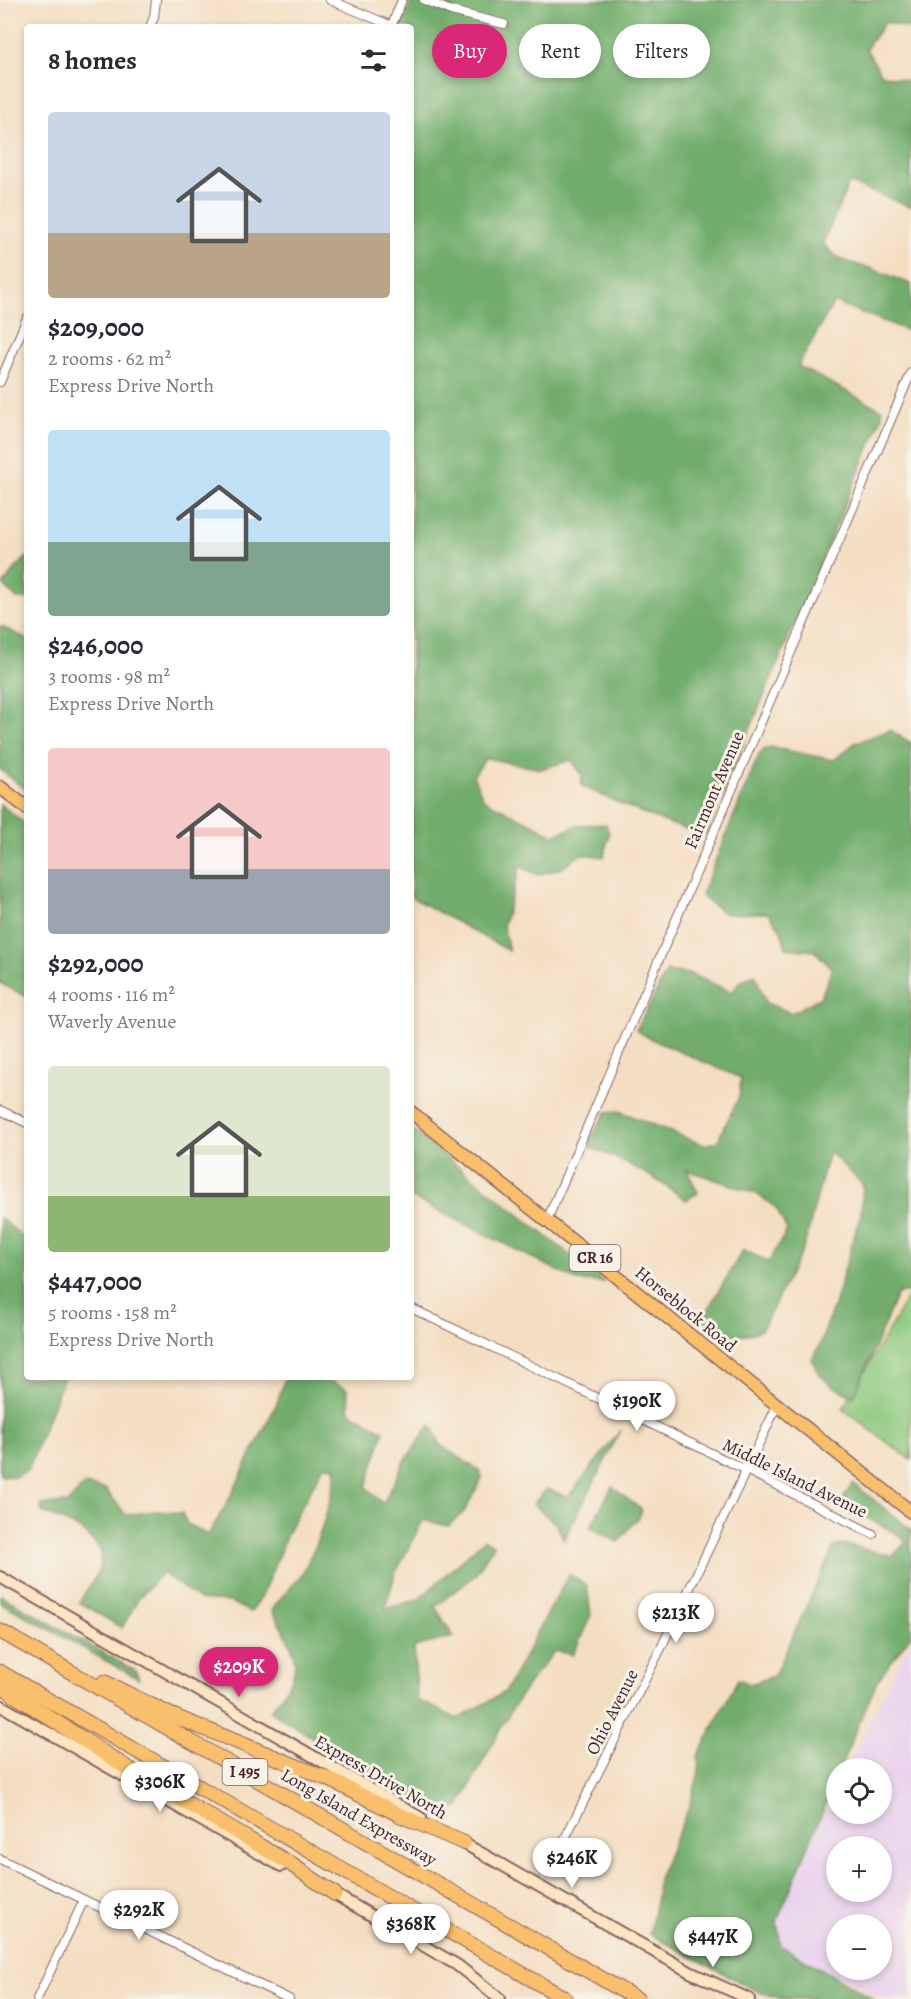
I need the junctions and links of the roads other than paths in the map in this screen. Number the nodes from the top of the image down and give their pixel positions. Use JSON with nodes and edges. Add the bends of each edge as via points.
{"nodes":[{"id":1,"x":156,"y":0,"type":"edge"},
{"id":2,"x":330,"y":0,"type":"edge"},
{"id":3,"x":402,"y":0,"type":"edge"},
{"id":4,"x":424,"y":0,"type":"edge"},
{"id":5,"x":151,"y":24,"type":"edge"},
{"id":6,"x":385,"y":24,"type":"edge"},
{"id":7,"x":393,"y":24,"type":"edge"},
{"id":8,"x":504,"y":24,"type":"dead end"},
{"id":9,"x":24,"y":325,"type":"edge"},
{"id":10,"x":911,"y":373,"type":"edge"},
{"id":11,"x":0,"y":382,"type":"edge"},
{"id":12,"x":0,"y":787,"type":"edge"},
{"id":13,"x":24,"y":806,"type":"edge"},
{"id":14,"x":0,"y":1110,"type":"edge"},
{"id":15,"x":414,"y":1114,"type":"edge"},
{"id":16,"x":24,"y":1122,"type":"edge"},
{"id":17,"x":547,"y":1220,"type":"junction"},
{"id":18,"x":414,"y":1309,"type":"edge"},
{"id":19,"x":777,"y":1406,"type":"junction"},
{"id":20,"x":746,"y":1470,"type":"junction"},
{"id":21,"x":911,"y":1512,"type":"edge"},
{"id":22,"x":873,"y":1534,"type":"dead end"},
{"id":23,"x":0,"y":1577,"type":"edge"},
{"id":24,"x":0,"y":1631,"type":"edge"},
{"id":25,"x":25,"y":1645,"type":"junction"},
{"id":26,"x":0,"y":1672,"type":"edge"},
{"id":27,"x":0,"y":1683,"type":"edge"},
{"id":28,"x":0,"y":1705,"type":"edge"},
{"id":29,"x":464,"y":1843,"type":"junction"},
{"id":30,"x":0,"y":1859,"type":"edge"},
{"id":31,"x":550,"y":1868,"type":"dead end"},
{"id":32,"x":335,"y":1894,"type":"junction"},
{"id":33,"x":84,"y":1900,"type":"junction"},
{"id":34,"x":37,"y":1999,"type":"edge"},
{"id":35,"x":289,"y":1999,"type":"edge"},
{"id":36,"x":500,"y":1999,"type":"edge"},
{"id":37,"x":566,"y":1999,"type":"edge"},
{"id":38,"x":637,"y":1999,"type":"edge"},
{"id":39,"x":749,"y":1999,"type":"edge"}],
"edges":[{"from":1,"to":5,"type":"street"},
{"from":2,"to":6,"type":"street"},
{"from":3,"to":7,"type":"street"},
{"from":4,"to":8,"type":"street"},
{"from":9,"to":11,"type":"street"},
{"from":10,"to":17,"type":"street","name":"Fairmont Avenue"},
{"from":12,"to":13,"type":"main road"},
{"from":14,"to":16,"type":"street"},
{"from":15,"to":17,"type":"main road","name":"Horseblock Road","number":"CR 16"},
{"from":17,"to":19,"type":"main road","name":"Horseblock Road","number":"CR 16"},
{"from":18,"to":20,"type":"street","name":"Middle Island Avenue"},
{"from":19,"to":20,"type":"street","name":"Ohio Avenue"},
{"from":19,"to":21,"type":"main road","name":"Horseblock Road","number":"CR 16"},
{"from":20,"to":22,"type":"street","name":"Middle Island Avenue"},
{"from":20,"to":31,"type":"street","name":"Ohio Avenue"},
{"from":23,"to":29,"type":"main road","name":"Express Drive North"},
{"from":24,"to":25,"type":"highway","name":"Long Island Expressway","number":"I 495"},
{"from":25,"to":29,"type":"highway","via":[[171,1715],[318,1774]]},
{"from":25,"to":38,"type":"highway","name":"Long Island Expressway","number":"I 495"},
{"from":26,"to":37,"type":"highway","number":"I 495"},
{"from":27,"to":32,"type":"highway","via":[[129,1769]]},
{"from":28,"to":32,"type":"main road"},
{"from":29,"to":39,"type":"main road","name":"Express Drive North","via":[[690,1972]]},
{"from":30,"to":33,"type":"street"},
{"from":32,"to":36,"type":"main road","via":[[450,1961]]},
{"from":33,"to":34,"type":"street"},
{"from":33,"to":35,"type":"street"}]}
